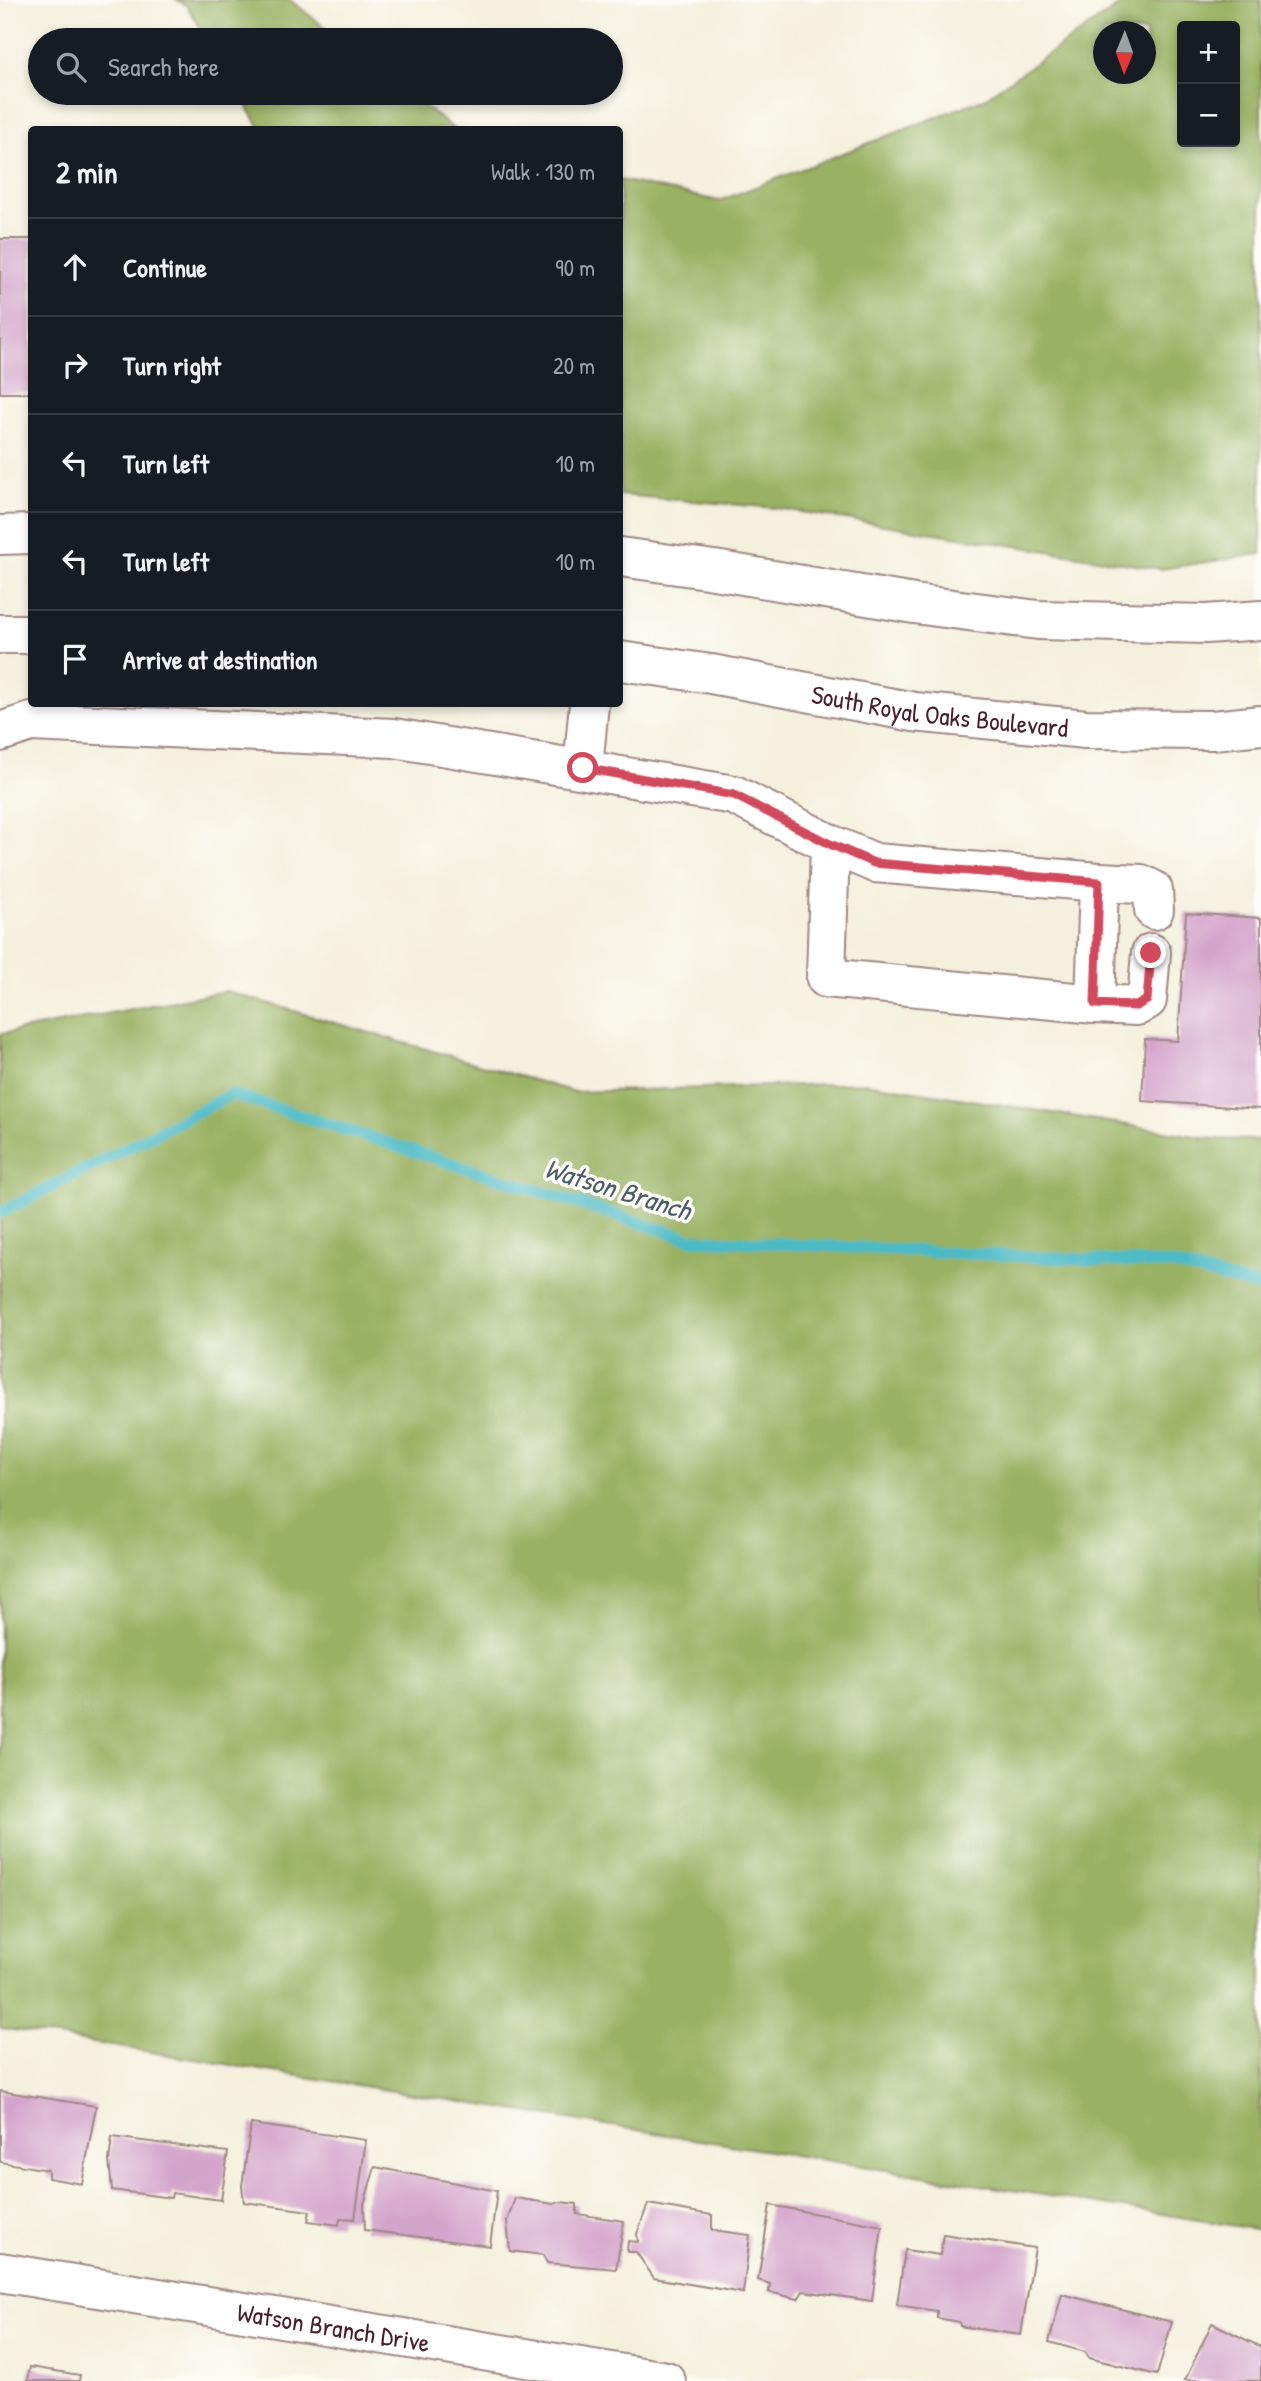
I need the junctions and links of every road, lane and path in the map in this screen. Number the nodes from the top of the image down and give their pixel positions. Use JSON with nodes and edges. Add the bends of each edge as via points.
{"nodes":[{"id":1,"x":28,"y":534,"type":"edge"},
{"id":2,"x":0,"y":535,"type":"edge"},
{"id":3,"x":623,"y":557,"type":"edge"},
{"id":4,"x":1261,"y":620,"type":"edge"},
{"id":5,"x":0,"y":634,"type":"edge"},
{"id":6,"x":28,"y":634,"type":"edge"},
{"id":7,"x":623,"y":661,"type":"edge"},
{"id":8,"x":589,"y":707,"type":"edge"},
{"id":9,"x":1261,"y":725,"type":"edge"},
{"id":10,"x":0,"y":732,"type":"edge"},
{"id":11,"x":583,"y":768,"type":"junction"},
{"id":12,"x":830,"y":844,"type":"junction"},
{"id":13,"x":1099,"y":882,"type":"junction"},
{"id":14,"x":1154,"y":910,"type":"dead end"},
{"id":15,"x":1151,"y":953,"type":"dead end"},
{"id":16,"x":1095,"y":1004,"type":"junction"},
{"id":17,"x":0,"y":2272,"type":"edge"},
{"id":18,"x":666,"y":2381,"type":"edge"}],
"edges":[{"from":1,"to":2,"type":"main road"},
{"from":3,"to":4,"type":"main road","via":[[1038,620],[1206,624]]},
{"from":5,"to":6,"type":"main road"},
{"from":7,"to":9,"type":"main road","name":"South Royal Oaks Boulevard","via":[[914,712],[1086,729],[1213,730]]},
{"from":8,"to":11,"type":"main road"},
{"from":10,"to":11,"type":"main road","via":[[31,722],[394,738]]},
{"from":11,"to":12,"type":"main road","via":[[734,795]]},
{"from":12,"to":13,"type":"main road","via":[[874,863]]},
{"from":12,"to":16,"type":"main road","via":[[826,978]]},
{"from":13,"to":14,"type":"main road","via":[[1141,884],[1153,890]]},
{"from":13,"to":16,"type":"main road"},
{"from":15,"to":16,"type":"main road","via":[[1147,1000],[1136,1006]]},
{"from":17,"to":18,"type":"main road","name":"Watson Branch Drive"}]}
